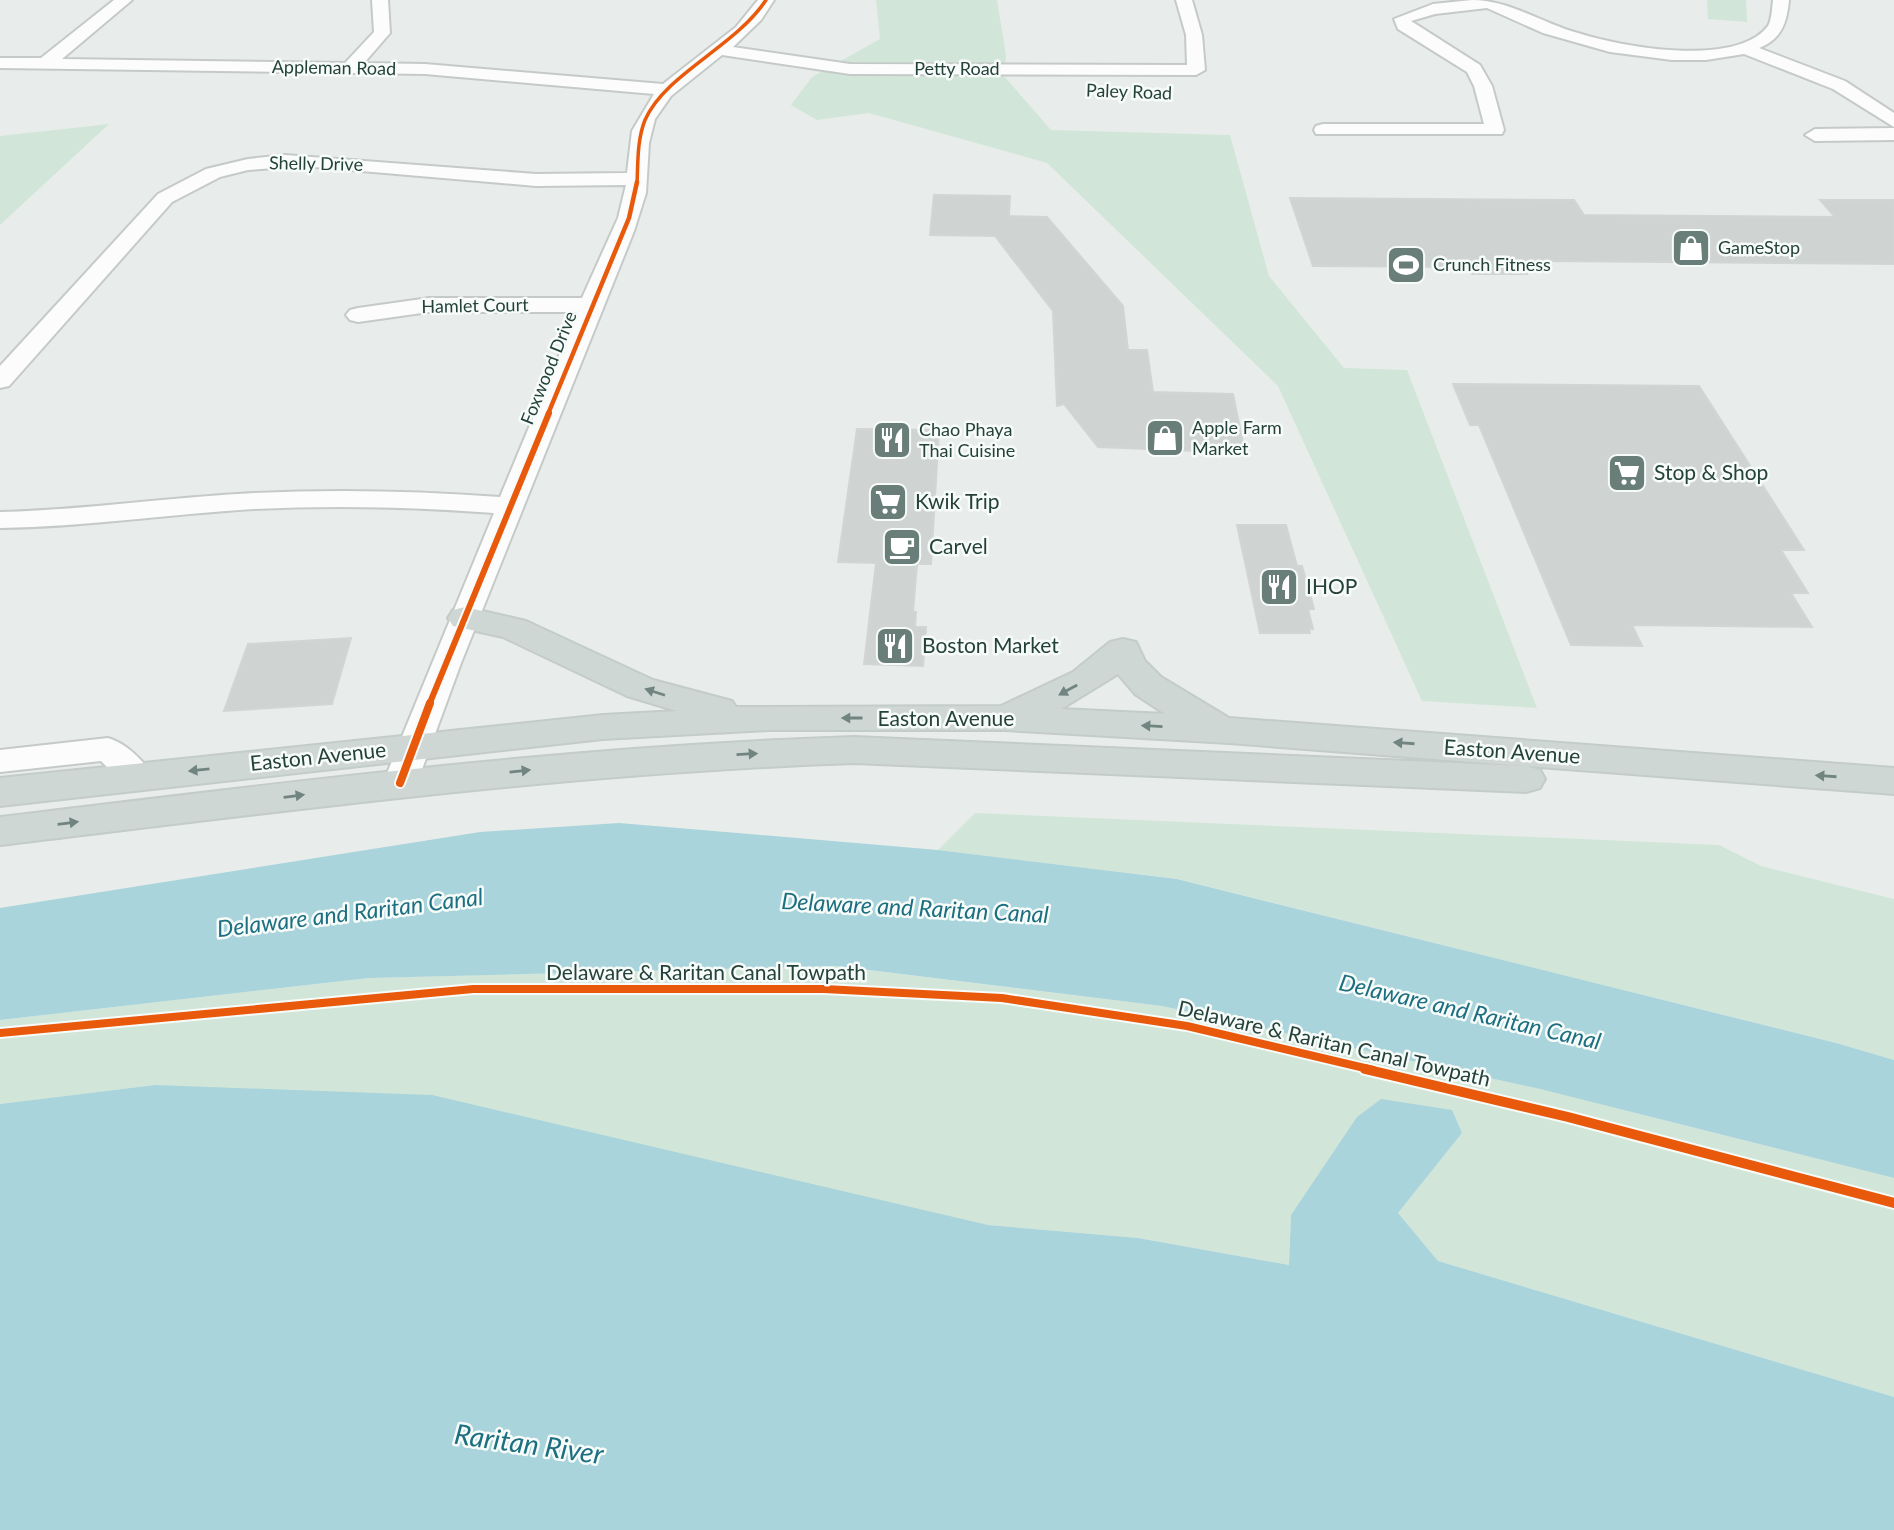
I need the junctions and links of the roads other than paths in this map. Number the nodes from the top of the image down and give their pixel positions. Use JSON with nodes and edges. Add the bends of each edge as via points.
{"nodes":[{"id":1,"x":124,"y":0,"type":"edge"},
{"id":2,"x":380,"y":0,"type":"edge"},
{"id":3,"x":766,"y":0,"type":"edge"},
{"id":4,"x":1184,"y":0,"type":"edge"},
{"id":5,"x":1781,"y":0,"type":"edge"},
{"id":6,"x":1486,"y":2,"type":"edge"},
{"id":7,"x":1746,"y":49,"type":"junction"},
{"id":8,"x":720,"y":50,"type":"junction"},
{"id":9,"x":0,"y":63,"type":"edge"},
{"id":10,"x":46,"y":64,"type":"junction"},
{"id":11,"x":351,"y":67,"type":"junction"},
{"id":12,"x":1114,"y":71,"type":"junction"},
{"id":13,"x":1193,"y":82,"type":"joint"},
{"id":14,"x":668,"y":90,"type":"junction"},
{"id":15,"x":1115,"y":91,"type":"dead end"},
{"id":16,"x":1893,"y":122,"type":"edge"},
{"id":17,"x":1323,"y":130,"type":"dead end"},
{"id":18,"x":1815,"y":135,"type":"dead end"},
{"id":19,"x":636,"y":179,"type":"junction"},
{"id":20,"x":591,"y":305,"type":"junction"},
{"id":21,"x":358,"y":315,"type":"dead end"},
{"id":22,"x":0,"y":381,"type":"edge"},
{"id":23,"x":508,"y":506,"type":"junction"},
{"id":24,"x":0,"y":520,"type":"edge"},
{"id":25,"x":465,"y":618,"type":"junction"},
{"id":26,"x":769,"y":718,"type":"junction"},
{"id":27,"x":1005,"y":718,"type":"junction"},
{"id":28,"x":1229,"y":730,"type":"junction"},
{"id":29,"x":413,"y":746,"type":"junction"},
{"id":30,"x":0,"y":761,"type":"edge"},
{"id":31,"x":137,"y":777,"type":"junction"},
{"id":32,"x":1894,"y":781,"type":"edge"},
{"id":33,"x":400,"y":783,"type":"junction"},
{"id":34,"x":0,"y":792,"type":"edge"},
{"id":35,"x":1894,"y":806,"type":"edge"},
{"id":36,"x":0,"y":831,"type":"edge"}],
"edges":[{"from":1,"to":10,"type":"street"},
{"from":2,"to":11,"type":"street","via":[[382,33]]},
{"from":3,"to":8,"type":"street","name":"Foxwood Drive","via":[[758,15]]},
{"from":4,"to":13,"type":"street","name":"Paley Road","via":[[1194,35]]},
{"from":5,"to":7,"type":"street","via":[[1778,29]]},
{"from":6,"to":7,"type":"street","via":[[1543,27],[1622,50],[1698,55]]},
{"from":6,"to":17,"type":"street","via":[[1433,9],[1402,19],[1404,25],[1474,69],[1495,130]]},
{"from":7,"to":16,"type":"street","via":[[1839,85]]},
{"from":8,"to":12,"type":"street","name":"Petty Road","via":[[842,68]]},
{"from":8,"to":14,"type":"street","name":"Foxwood Drive"},
{"from":9,"to":10,"type":"street","name":"Appleman Road"},
{"from":10,"to":11,"type":"street","name":"Appleman Road"},
{"from":11,"to":14,"type":"street","name":"Appleman Road","via":[[540,77]]},
{"from":12,"to":13,"type":"street","name":"Petty Road"},
{"from":12,"to":15,"type":"street"},
{"from":14,"to":19,"type":"street","name":"Foxwood Drive","via":[[646,118]]},
{"from":16,"to":18,"type":"street"},
{"from":19,"to":20,"type":"street","name":"Foxwood Drive","via":[[634,204]]},
{"from":19,"to":22,"type":"street","name":"Shelly Drive","via":[[536,180],[303,160],[272,161],[195,179],[165,198]]},
{"from":20,"to":21,"type":"street","name":"Hamlet Court","via":[[429,305]]},
{"from":20,"to":23,"type":"street","name":"Foxwood Drive"},
{"from":23,"to":24,"type":"street","via":[[430,500],[255,501],[66,519]]},
{"from":23,"to":25,"type":"street","name":"Foxwood Drive"},
{"from":26,"to":25,"type":"main road","one_way":true,"via":[[701,707],[640,688],[514,629]]},
{"from":25,"to":29,"type":"street","name":"Foxwood Drive"},
{"from":27,"to":26,"type":"main road","name":"Easton Avenue","one_way":true},
{"from":26,"to":29,"type":"main road","name":"Easton Avenue","via":[[603,727]]},
{"from":28,"to":27,"type":"main road","name":"Easton Avenue","one_way":true},
{"from":28,"to":27,"type":"main road","one_way":true,"via":[[1160,694],[1127,664],[1123,650],[1084,682]]},
{"from":32,"to":28,"type":"main road","name":"Easton Avenue","one_way":true},
{"from":29,"to":31,"type":"main road","name":"Easton Avenue","one_way":true},
{"from":29,"to":33,"type":"street","name":"Foxwood Drive"},
{"from":30,"to":31,"type":"street","via":[[108,749]]},
{"from":31,"to":34,"type":"main road","name":"Easton Avenue"},
{"from":33,"to":35,"type":"main road","name":"Easton Avenue","one_way":true,"via":[[611,762],[854,750],[1475,776]]},
{"from":36,"to":33,"type":"main road","name":"Easton Avenue","one_way":true}]}
